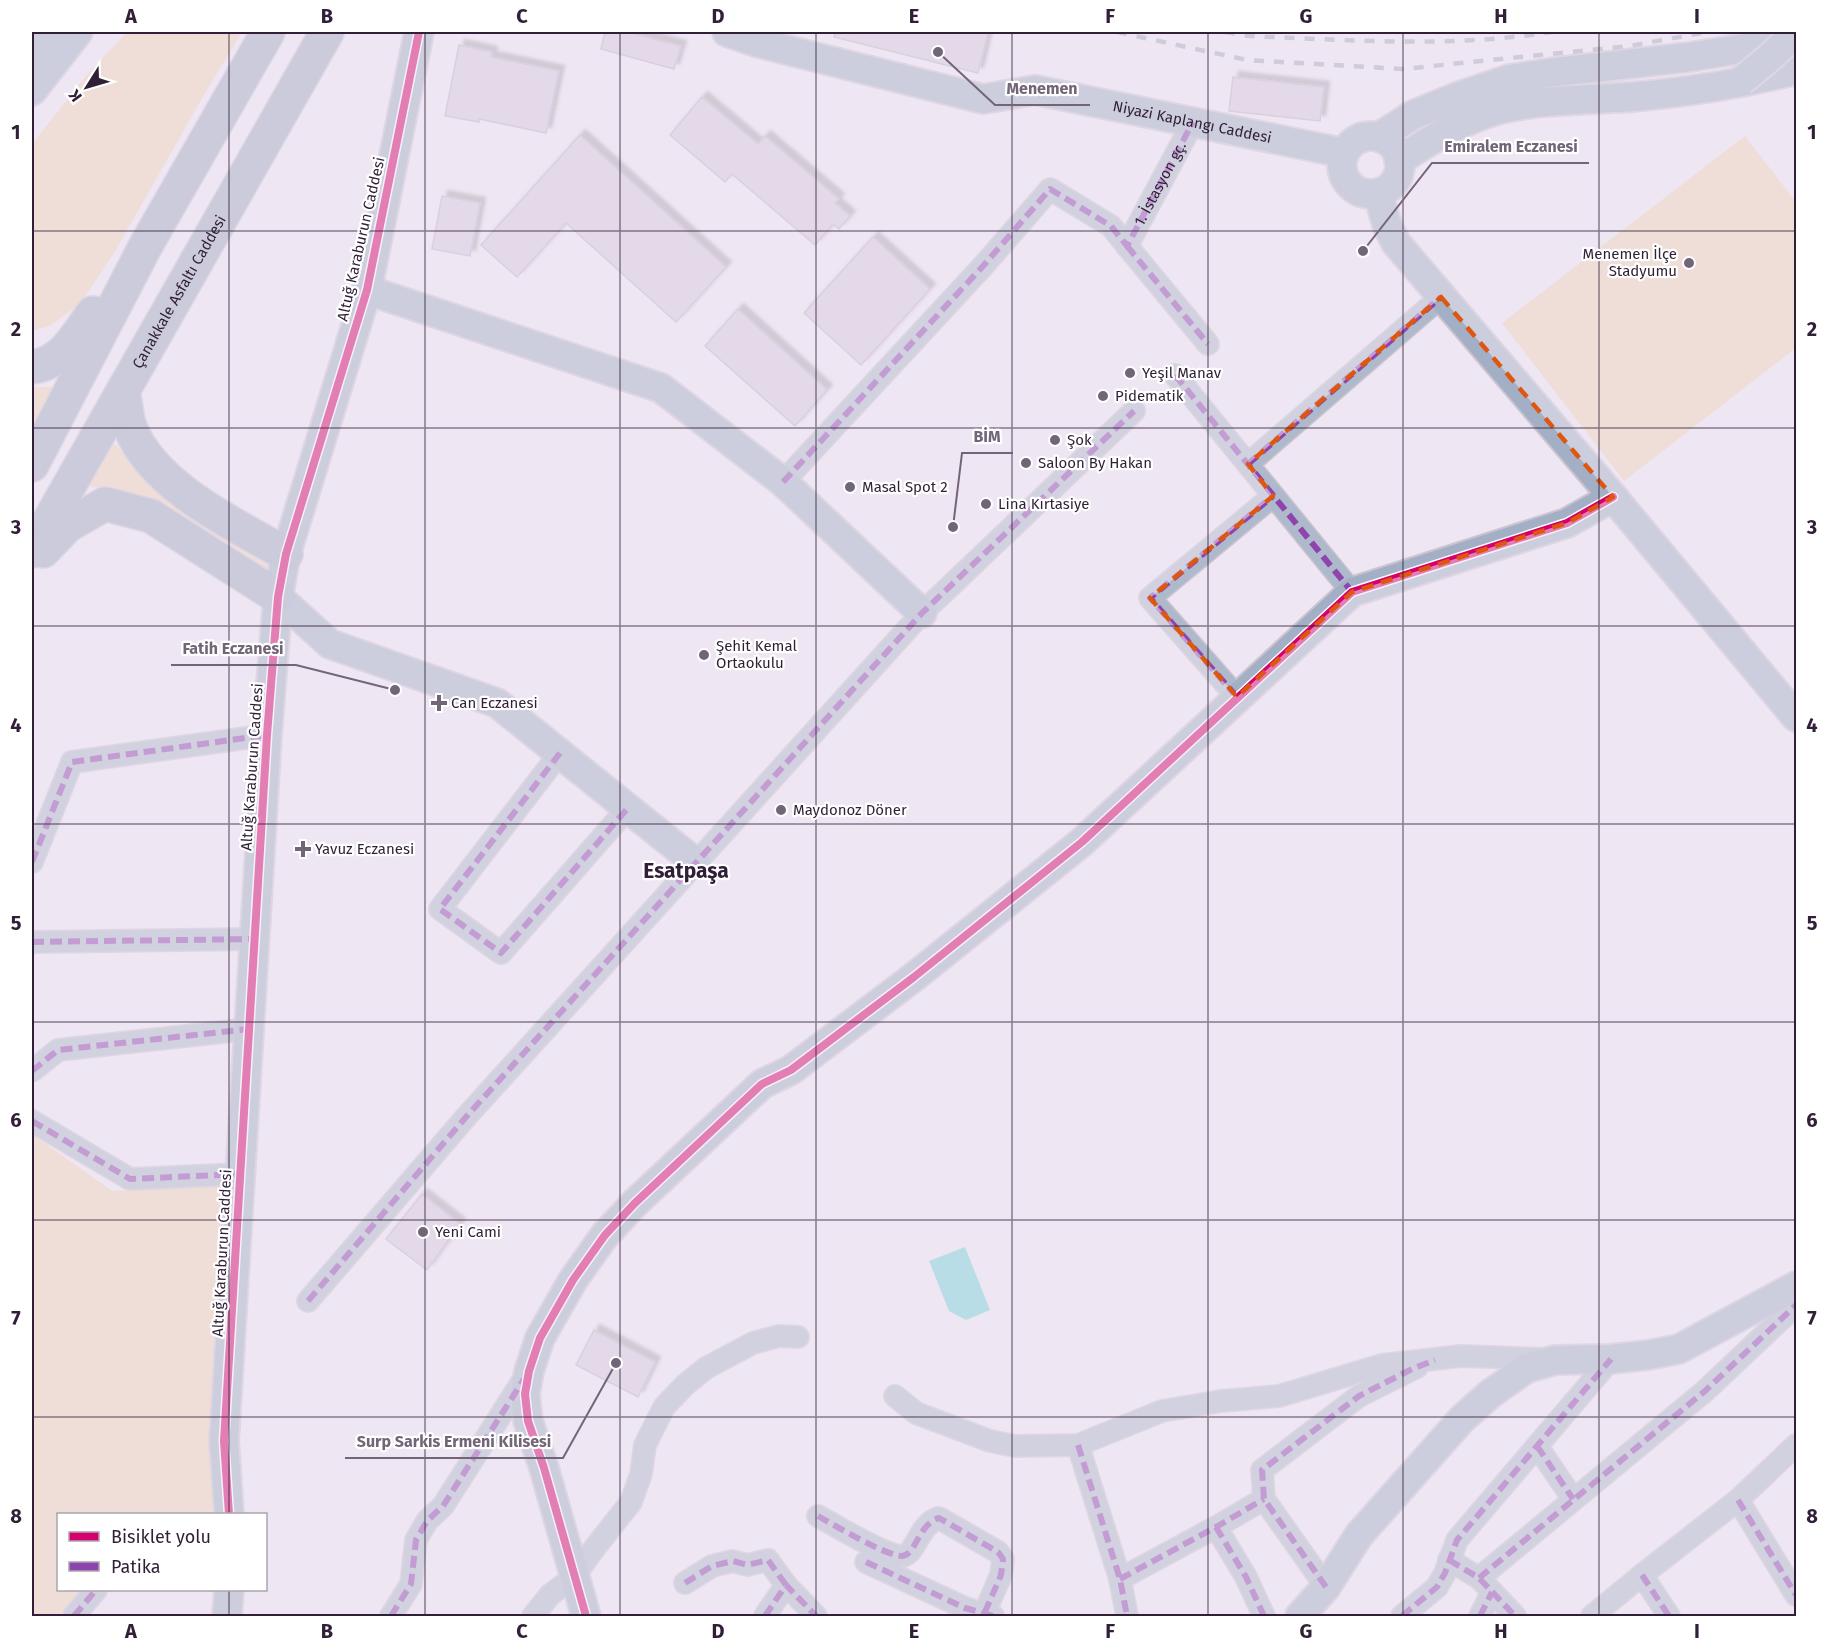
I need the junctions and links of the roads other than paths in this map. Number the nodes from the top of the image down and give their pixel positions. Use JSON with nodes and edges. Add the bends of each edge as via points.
{"nodes":[{"id":1,"x":49,"y":32,"type":"edge"},
{"id":2,"x":78,"y":32,"type":"edge"},
{"id":3,"x":268,"y":32,"type":"edge"},
{"id":4,"x":327,"y":32,"type":"edge"},
{"id":5,"x":419,"y":32,"type":"edge"},
{"id":6,"x":727,"y":32,"type":"edge"},
{"id":7,"x":1781,"y":32,"type":"edge"},
{"id":8,"x":1797,"y":33,"type":"edge"},
{"id":9,"x":1797,"y":40,"type":"edge"},
{"id":10,"x":32,"y":53,"type":"edge"},
{"id":11,"x":1797,"y":70,"type":"edge"},
{"id":12,"x":1739,"y":73,"type":"junction"},
{"id":13,"x":32,"y":91,"type":"edge"},
{"id":14,"x":1193,"y":122,"type":"junction"},
{"id":15,"x":1391,"y":148,"type":"junction"},
{"id":16,"x":1344,"y":153,"type":"junction"},
{"id":17,"x":1378,"y":193,"type":"junction"},
{"id":18,"x":146,"y":245,"type":"junction"},
{"id":19,"x":1127,"y":246,"type":"junction"},
{"id":20,"x":367,"y":290,"type":"junction"},
{"id":21,"x":1441,"y":297,"type":"junction"},
{"id":22,"x":1208,"y":344,"type":"dead end"},
{"id":23,"x":32,"y":367,"type":"edge"},
{"id":24,"x":1175,"y":375,"type":"dead end"},
{"id":25,"x":123,"y":391,"type":"junction"},
{"id":26,"x":1134,"y":411,"type":"dead end"},
{"id":27,"x":1248,"y":464,"type":"junction"},
{"id":28,"x":32,"y":465,"type":"edge"},
{"id":29,"x":783,"y":482,"type":"junction"},
{"id":30,"x":1273,"y":496,"type":"junction"},
{"id":31,"x":1612,"y":496,"type":"junction"},
{"id":32,"x":32,"y":551,"type":"edge"},
{"id":33,"x":286,"y":554,"type":"junction"},
{"id":34,"x":32,"y":564,"type":"edge"},
{"id":35,"x":1352,"y":592,"type":"junction"},
{"id":36,"x":278,"y":597,"type":"junction"},
{"id":37,"x":922,"y":614,"type":"junction"},
{"id":38,"x":1237,"y":697,"type":"junction"},
{"id":39,"x":1797,"y":717,"type":"edge"},
{"id":40,"x":267,"y":735,"type":"junction"},
{"id":41,"x":560,"y":753,"type":"junction"},
{"id":42,"x":628,"y":808,"type":"junction"},
{"id":43,"x":32,"y":862,"type":"edge"},
{"id":44,"x":696,"y":863,"type":"junction"},
{"id":45,"x":254,"y":939,"type":"junction"},
{"id":46,"x":32,"y":942,"type":"edge"},
{"id":47,"x":249,"y":1029,"type":"junction"},
{"id":48,"x":32,"y":1071,"type":"edge"},
{"id":49,"x":32,"y":1121,"type":"edge"},
{"id":50,"x":240,"y":1174,"type":"junction"},
{"id":51,"x":1797,"y":1286,"type":"edge"},
{"id":52,"x":308,"y":1301,"type":"dead end"},
{"id":53,"x":1797,"y":1305,"type":"edge"},
{"id":54,"x":798,"y":1337,"type":"dead end"},
{"id":55,"x":1611,"y":1359,"type":"junction"},
{"id":56,"x":1435,"y":1360,"type":"junction"},
{"id":57,"x":1555,"y":1360,"type":"junction"},
{"id":58,"x":529,"y":1371,"type":"junction"},
{"id":59,"x":895,"y":1396,"type":"dead end"},
{"id":60,"x":1797,"y":1445,"type":"edge"},
{"id":61,"x":1078,"y":1446,"type":"junction"},
{"id":62,"x":1537,"y":1446,"type":"junction"},
{"id":63,"x":1264,"y":1498,"type":"junction"},
{"id":64,"x":1573,"y":1499,"type":"junction"},
{"id":65,"x":1738,"y":1500,"type":"junction"},
{"id":66,"x":229,"y":1513,"type":"edge"},
{"id":67,"x":818,"y":1516,"type":"dead end"},
{"id":68,"x":1216,"y":1527,"type":"junction"},
{"id":69,"x":1449,"y":1560,"type":"junction"},
{"id":70,"x":866,"y":1562,"type":"dead end"},
{"id":71,"x":1642,"y":1575,"type":"junction"},
{"id":72,"x":574,"y":1577,"type":"junction"},
{"id":73,"x":1120,"y":1579,"type":"junction"},
{"id":74,"x":686,"y":1583,"type":"dead end"},
{"id":75,"x":786,"y":1585,"type":"junction"},
{"id":76,"x":1486,"y":1585,"type":"junction"},
{"id":77,"x":1326,"y":1587,"type":"junction"},
{"id":78,"x":95,"y":1591,"type":"edge"},
{"id":79,"x":229,"y":1591,"type":"edge"},
{"id":80,"x":1797,"y":1595,"type":"edge"},
{"id":81,"x":988,"y":1615,"type":"edge"},
{"id":82,"x":1126,"y":1616,"type":"edge"},
{"id":83,"x":74,"y":1617,"type":"edge"},
{"id":84,"x":227,"y":1617,"type":"edge"},
{"id":85,"x":392,"y":1617,"type":"edge"},
{"id":86,"x":533,"y":1617,"type":"edge"},
{"id":87,"x":585,"y":1617,"type":"edge"},
{"id":88,"x":765,"y":1617,"type":"edge"},
{"id":89,"x":816,"y":1617,"type":"edge"},
{"id":90,"x":1264,"y":1617,"type":"edge"},
{"id":91,"x":1299,"y":1617,"type":"edge"},
{"id":92,"x":1402,"y":1617,"type":"edge"},
{"id":93,"x":1480,"y":1617,"type":"edge"},
{"id":94,"x":1515,"y":1617,"type":"edge"},
{"id":95,"x":1592,"y":1617,"type":"edge"},
{"id":96,"x":1670,"y":1617,"type":"edge"}],
"edges":[{"from":1,"to":10,"type":"street"},
{"from":2,"to":13,"type":"street"},
{"from":3,"to":18,"type":"highway"},
{"from":4,"to":25,"type":"highway","name":"Çanakkale Asfaltı Caddesi"},
{"from":5,"to":20,"type":"street","name":"Altuğ Karaburun Caddesi"},
{"from":6,"to":14,"type":"street","name":"Niyazi Kaplangı Caddesi","via":[[982,99],[1035,90]]},
{"from":7,"to":12,"type":"street"},
{"from":8,"to":12,"type":"street","bridge":true,"via":[[1768,59]]},
{"from":9,"to":15,"type":"street","via":[[1510,79],[1394,125]]},
{"from":11,"to":12,"type":"street"},
{"from":12,"to":15,"type":"street","via":[[1725,71],[1694,79],[1504,97],[1453,114]]},
{"from":14,"to":16,"type":"street","name":"Niyazi Kaplangı Caddesi"},
{"from":14,"to":19,"type":"street","name":"1. İstasyon gç."},
{"from":15,"to":16,"type":"street","via":[[1369,136],[1352,143]]},
{"from":15,"to":17,"type":"street","via":[[1398,175],[1387,190]]},
{"from":16,"to":17,"type":"street","via":[[1342,170],[1351,187],[1359,192]]},
{"from":17,"to":21,"type":"street","via":[[1396,243]]},
{"from":18,"to":23,"type":"highway","via":[[58,358]]},
{"from":18,"to":28,"type":"highway"},
{"from":19,"to":22,"type":"street","name":"1. İstasyon gç."},
{"from":19,"to":29,"type":"street","name":"1. İstasyon gç.","via":[[1111,226],[1050,189]]},
{"from":20,"to":29,"type":"street","via":[[661,387]]},
{"from":20,"to":33,"type":"street","name":"Altuğ Karaburun Caddesi"},
{"from":21,"to":27,"type":"street"},
{"from":21,"to":31,"type":"street"},
{"from":24,"to":27,"type":"street"},
{"from":25,"to":32,"type":"highway","name":"Çanakkale Asfaltı Caddesi"},
{"from":25,"to":33,"type":"highway","via":[[130,427],[144,453],[170,482]]},
{"from":26,"to":37,"type":"street"},
{"from":27,"to":30,"type":"street"},
{"from":29,"to":37,"type":"street"},
{"from":30,"to":35,"type":"street"},
{"from":30,"to":38,"type":"street","via":[[1150,598]]},
{"from":31,"to":35,"type":"street","via":[[1567,523]]},
{"from":31,"to":39,"type":"street"},
{"from":33,"to":36,"type":"street","name":"Altuğ Karaburun Caddesi"},
{"from":34,"to":36,"type":"highway","via":[[67,526],[105,504],[151,516]]},
{"from":35,"to":38,"type":"street"},
{"from":36,"to":40,"type":"street","name":"Altuğ Karaburun Caddesi"},
{"from":36,"to":41,"type":"street","via":[[330,644],[497,703]]},
{"from":37,"to":44,"type":"street"},
{"from":38,"to":58,"type":"street","via":[[1083,842],[818,1050],[791,1070],[762,1084],[635,1203],[605,1235],[573,1280],[540,1338]]},
{"from":40,"to":43,"type":"street","via":[[72,762]]},
{"from":40,"to":45,"type":"street","name":"Altuğ Karaburun Caddesi"},
{"from":41,"to":42,"type":"street"},
{"from":41,"to":42,"type":"street","via":[[440,909],[501,953]]},
{"from":42,"to":44,"type":"street"},
{"from":44,"to":52,"type":"street","via":[[466,1117]]},
{"from":45,"to":46,"type":"street"},
{"from":45,"to":47,"type":"street","name":"Altuğ Karaburun Caddesi"},
{"from":47,"to":48,"type":"street","via":[[58,1050]]},
{"from":47,"to":50,"type":"street","name":"Altuğ Karaburun Caddesi"},
{"from":49,"to":50,"type":"street","via":[[130,1179]]},
{"from":50,"to":66,"type":"street","name":"Altuğ Karaburun Caddesi","via":[[224,1441]]},
{"from":51,"to":55,"type":"street","via":[[1679,1349]]},
{"from":53,"to":64,"type":"street","via":[[1705,1391]]},
{"from":54,"to":72,"type":"street","via":[[779,1336],[753,1343],[706,1368],[664,1407],[645,1445],[632,1502]]},
{"from":55,"to":57,"type":"street"},
{"from":55,"to":62,"type":"street"},
{"from":56,"to":57,"type":"street","via":[[1461,1356]]},
{"from":56,"to":61,"type":"street","via":[[1382,1365],[1279,1395],[1162,1411]]},
{"from":56,"to":63,"type":"street","via":[[1359,1396],[1262,1470]]},
{"from":57,"to":77,"type":"street","via":[[1527,1368],[1462,1419],[1359,1535]]},
{"from":58,"to":72,"type":"street","via":[[525,1394],[528,1421]]},
{"from":58,"to":85,"type":"street","via":[[443,1506],[427,1521],[416,1540],[411,1584]]},
{"from":59,"to":61,"type":"street","via":[[916,1413],[990,1441],[1015,1446]]},
{"from":60,"to":65,"type":"street"},
{"from":61,"to":73,"type":"street"},
{"from":62,"to":64,"type":"street"},
{"from":62,"to":69,"type":"street","via":[[1457,1540]]},
{"from":63,"to":68,"type":"street"},
{"from":63,"to":77,"type":"street"},
{"from":64,"to":76,"type":"street"},
{"from":65,"to":71,"type":"street"},
{"from":65,"to":80,"type":"street"},
{"from":67,"to":81,"type":"street","via":[[885,1552],[903,1556],[932,1520],[939,1518],[998,1552],[1003,1559],[1001,1575]]},
{"from":68,"to":73,"type":"street"},
{"from":68,"to":90,"type":"street"},
{"from":69,"to":76,"type":"street"},
{"from":69,"to":92,"type":"street","via":[[1437,1587]]},
{"from":70,"to":81,"type":"street"},
{"from":71,"to":95,"type":"street"},
{"from":71,"to":96,"type":"street"},
{"from":72,"to":86,"type":"street","via":[[550,1595]]},
{"from":72,"to":87,"type":"street"},
{"from":73,"to":82,"type":"street"},
{"from":74,"to":75,"type":"street","via":[[712,1566],[768,1560]]},
{"from":75,"to":88,"type":"street"},
{"from":75,"to":89,"type":"street"},
{"from":76,"to":93,"type":"street"},
{"from":76,"to":94,"type":"street"},
{"from":77,"to":91,"type":"street"},
{"from":78,"to":83,"type":"street"},
{"from":79,"to":84,"type":"street"}]}
